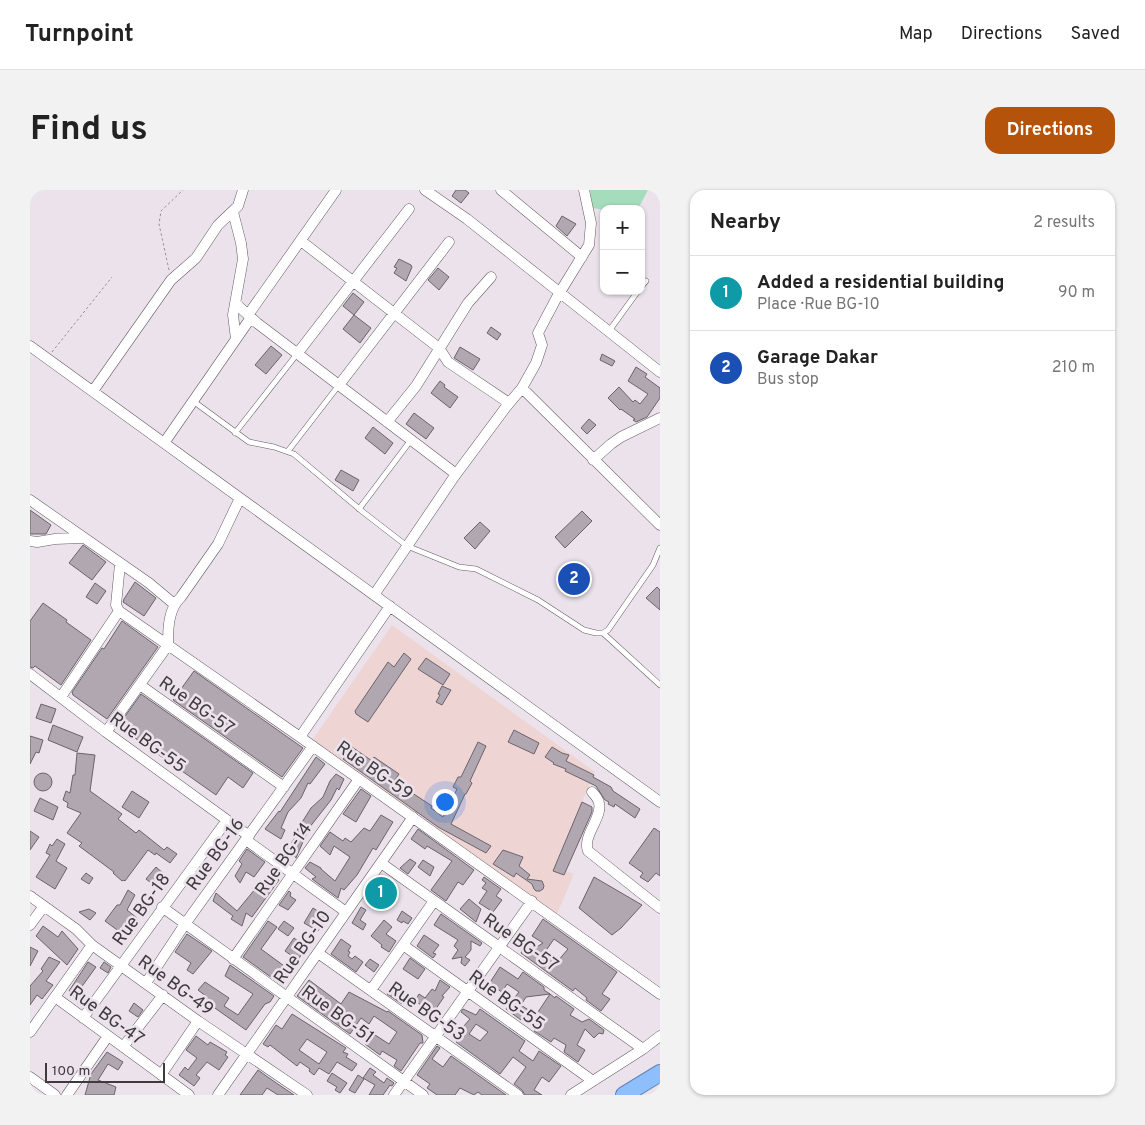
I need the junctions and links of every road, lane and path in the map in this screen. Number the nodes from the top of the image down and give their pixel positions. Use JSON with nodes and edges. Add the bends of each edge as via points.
{"nodes":[{"id":1,"x":183,"y":190,"type":"edge"},
{"id":2,"x":243,"y":190,"type":"edge"},
{"id":3,"x":336,"y":190,"type":"edge"},
{"id":4,"x":426,"y":190,"type":"edge"},
{"id":5,"x":501,"y":190,"type":"edge"},
{"id":6,"x":584,"y":190,"type":"edge"},
{"id":7,"x":409,"y":209,"type":"dead end"},
{"id":8,"x":233,"y":212,"type":"junction"},
{"id":9,"x":301,"y":241,"type":"junction"},
{"id":10,"x":449,"y":242,"type":"dead end"},
{"id":11,"x":582,"y":258,"type":"junction"},
{"id":12,"x":112,"y":277,"type":"dead end"},
{"id":13,"x":491,"y":277,"type":"dead end"},
{"id":14,"x":171,"y":280,"type":"junction"},
{"id":15,"x":351,"y":282,"type":"junction"},
{"id":16,"x":560,"y":292,"type":"junction"},
{"id":17,"x":635,"y":295,"type":"edge"},
{"id":18,"x":235,"y":303,"type":"junction"},
{"id":19,"x":393,"y":313,"type":"junction"},
{"id":20,"x":248,"y":315,"type":"junction"},
{"id":21,"x":609,"y":331,"type":"junction"},
{"id":22,"x":236,"y":339,"type":"junction"},
{"id":23,"x":30,"y":346,"type":"edge"},
{"id":24,"x":439,"y":348,"type":"junction"},
{"id":25,"x":297,"y":354,"type":"junction"},
{"id":26,"x":47,"y":358,"type":"junction"},
{"id":27,"x":660,"y":372,"type":"edge"},
{"id":28,"x":339,"y":385,"type":"junction"},
{"id":29,"x":522,"y":388,"type":"junction"},
{"id":30,"x":93,"y":391,"type":"junction"},
{"id":31,"x":192,"y":401,"type":"junction"},
{"id":32,"x":509,"y":403,"type":"junction"},
{"id":33,"x":660,"y":418,"type":"edge"},
{"id":34,"x":387,"y":422,"type":"junction"},
{"id":35,"x":235,"y":433,"type":"junction"},
{"id":36,"x":411,"y":440,"type":"junction"},
{"id":37,"x":164,"y":443,"type":"junction"},
{"id":38,"x":288,"y":451,"type":"junction"},
{"id":39,"x":593,"y":460,"type":"junction"},
{"id":40,"x":456,"y":474,"type":"junction"},
{"id":41,"x":240,"y":498,"type":"junction"},
{"id":42,"x":30,"y":500,"type":"edge"},
{"id":43,"x":359,"y":509,"type":"junction"},
{"id":44,"x":660,"y":525,"type":"edge"},
{"id":45,"x":82,"y":538,"type":"junction"},
{"id":46,"x":30,"y":541,"type":"edge"},
{"id":47,"x":407,"y":546,"type":"junction"},
{"id":48,"x":660,"y":548,"type":"edge"},
{"id":49,"x":120,"y":564,"type":"junction"},
{"id":50,"x":374,"y":595,"type":"junction"},
{"id":51,"x":174,"y":604,"type":"junction"},
{"id":52,"x":390,"y":606,"type":"junction"},
{"id":53,"x":119,"y":611,"type":"junction"},
{"id":54,"x":603,"y":632,"type":"junction"},
{"id":55,"x":168,"y":646,"type":"junction"},
{"id":56,"x":30,"y":674,"type":"edge"},
{"id":57,"x":140,"y":685,"type":"junction"},
{"id":58,"x":660,"y":685,"type":"edge"},
{"id":59,"x":61,"y":697,"type":"junction"},
{"id":60,"x":106,"y":732,"type":"junction"},
{"id":61,"x":300,"y":737,"type":"junction"},
{"id":62,"x":313,"y":746,"type":"junction"},
{"id":63,"x":359,"y":779,"type":"junction"},
{"id":64,"x":284,"y":787,"type":"junction"},
{"id":65,"x":660,"y":788,"type":"edge"},
{"id":66,"x":592,"y":792,"type":"dead end"},
{"id":67,"x":650,"y":795,"type":"junction"},
{"id":68,"x":660,"y":802,"type":"edge"},
{"id":69,"x":413,"y":817,"type":"junction"},
{"id":70,"x":227,"y":820,"type":"junction"},
{"id":71,"x":247,"y":838,"type":"junction"},
{"id":72,"x":381,"y":862,"type":"junction"},
{"id":73,"x":292,"y":874,"type":"junction"},
{"id":74,"x":30,"y":896,"type":"edge"},
{"id":75,"x":434,"y":901,"type":"junction"},
{"id":76,"x":532,"y":901,"type":"junction"},
{"id":77,"x":44,"y":906,"type":"junction"},
{"id":78,"x":162,"y":907,"type":"junction"},
{"id":79,"x":660,"y":908,"type":"edge"},
{"id":80,"x":346,"y":912,"type":"junction"},
{"id":81,"x":185,"y":924,"type":"junction"},
{"id":82,"x":30,"y":925,"type":"edge"},
{"id":83,"x":403,"y":945,"type":"junction"},
{"id":84,"x":92,"y":946,"type":"junction"},
{"id":85,"x":499,"y":947,"type":"junction"},
{"id":86,"x":318,"y":953,"type":"junction"},
{"id":87,"x":233,"y":959,"type":"junction"},
{"id":88,"x":121,"y":965,"type":"junction"},
{"id":89,"x":146,"y":983,"type":"junction"},
{"id":90,"x":371,"y":990,"type":"junction"},
{"id":91,"x":467,"y":991,"type":"junction"},
{"id":92,"x":660,"y":994,"type":"edge"},
{"id":93,"x":162,"y":995,"type":"junction"},
{"id":94,"x":55,"y":997,"type":"junction"},
{"id":95,"x":286,"y":997,"type":"junction"},
{"id":96,"x":83,"y":1018,"type":"junction"},
{"id":97,"x":198,"y":1021,"type":"junction"},
{"id":98,"x":30,"y":1032,"type":"edge"},
{"id":99,"x":108,"y":1036,"type":"junction"},
{"id":100,"x":435,"y":1036,"type":"junction"},
{"id":101,"x":660,"y":1036,"type":"edge"},
{"id":102,"x":123,"y":1047,"type":"junction"},
{"id":103,"x":643,"y":1049,"type":"junction"},
{"id":104,"x":247,"y":1054,"type":"junction"},
{"id":105,"x":660,"y":1073,"type":"edge"},
{"id":106,"x":161,"y":1075,"type":"junction"},
{"id":107,"x":30,"y":1078,"type":"edge"},
{"id":108,"x":403,"y":1081,"type":"junction"},
{"id":109,"x":593,"y":1081,"type":"junction"},
{"id":110,"x":55,"y":1095,"type":"edge"},
{"id":111,"x":67,"y":1095,"type":"edge"},
{"id":112,"x":189,"y":1095,"type":"edge"},
{"id":113,"x":218,"y":1095,"type":"edge"},
{"id":114,"x":307,"y":1095,"type":"edge"},
{"id":115,"x":394,"y":1095,"type":"edge"},
{"id":116,"x":423,"y":1095,"type":"edge"},
{"id":117,"x":518,"y":1095,"type":"edge"},
{"id":118,"x":571,"y":1095,"type":"edge"},
{"id":119,"x":624,"y":1095,"type":"edge"}],
"edges":[{"from":1,"to":14,"type":"path","via":[[161,211],[159,224]]},
{"from":2,"to":8,"type":"street"},
{"from":3,"to":9,"type":"street"},
{"from":4,"to":16,"type":"street"},
{"from":5,"to":11,"type":"street"},
{"from":6,"to":11,"type":"street","via":[[591,223],[589,245]]},
{"from":7,"to":15,"type":"street"},
{"from":8,"to":14,"type":"street","via":[[218,224],[196,258]]},
{"from":8,"to":18,"type":"street","via":[[243,259]]},
{"from":9,"to":15,"type":"street"},
{"from":9,"to":20,"type":"street"},
{"from":10,"to":19,"type":"street"},
{"from":11,"to":16,"type":"street"},
{"from":12,"to":26,"type":"path"},
{"from":13,"to":24,"type":"street","via":[[468,302]]},
{"from":14,"to":30,"type":"street"},
{"from":15,"to":19,"type":"street"},
{"from":15,"to":25,"type":"street"},
{"from":16,"to":21,"type":"street"},
{"from":16,"to":29,"type":"street","via":[[538,333],[542,345]]},
{"from":17,"to":21,"type":"lane"},
{"from":18,"to":20,"type":"street"},
{"from":18,"to":22,"type":"street"},
{"from":19,"to":24,"type":"street"},
{"from":19,"to":28,"type":"street"},
{"from":20,"to":22,"type":"street","via":[[250,319]]},
{"from":20,"to":25,"type":"street"},
{"from":21,"to":27,"type":"street"},
{"from":22,"to":31,"type":"street"},
{"from":23,"to":26,"type":"street"},
{"from":24,"to":32,"type":"street","via":[[448,362]]},
{"from":24,"to":34,"type":"street","via":[[416,386]]},
{"from":25,"to":28,"type":"street"},
{"from":25,"to":35,"type":"lane"},
{"from":26,"to":30,"type":"street"},
{"from":28,"to":34,"type":"street"},
{"from":28,"to":38,"type":"lane"},
{"from":29,"to":32,"type":"street"},
{"from":29,"to":39,"type":"street"},
{"from":30,"to":37,"type":"street"},
{"from":31,"to":35,"type":"lane"},
{"from":31,"to":37,"type":"street"},
{"from":32,"to":40,"type":"street"},
{"from":33,"to":39,"type":"street","via":[[620,437]]},
{"from":34,"to":36,"type":"street"},
{"from":35,"to":38,"type":"lane","via":[[249,442]]},
{"from":36,"to":40,"type":"street"},
{"from":36,"to":43,"type":"lane"},
{"from":37,"to":41,"type":"street"},
{"from":38,"to":43,"type":"lane"},
{"from":39,"to":44,"type":"street"},
{"from":40,"to":47,"type":"street"},
{"from":41,"to":50,"type":"street"},
{"from":41,"to":51,"type":"street","via":[[218,544]]},
{"from":42,"to":45,"type":"street"},
{"from":43,"to":47,"type":"lane"},
{"from":45,"to":46,"type":"street"},
{"from":45,"to":49,"type":"street"},
{"from":47,"to":50,"type":"street"},
{"from":47,"to":54,"type":"lane","via":[[459,568],[476,569],[538,600],[584,630]]},
{"from":48,"to":54,"type":"lane","via":[[647,573],[608,630]]},
{"from":49,"to":51,"type":"street"},
{"from":49,"to":53,"type":"street","via":[[116,605]]},
{"from":50,"to":52,"type":"street"},
{"from":51,"to":55,"type":"street"},
{"from":52,"to":61,"type":"street"},
{"from":52,"to":67,"type":"street"},
{"from":53,"to":55,"type":"street","name":"Rue BG-59"},
{"from":53,"to":59,"type":"street"},
{"from":54,"to":58,"type":"lane"},
{"from":55,"to":57,"type":"street"},
{"from":55,"to":61,"type":"street","name":"Rue BG-59"},
{"from":56,"to":59,"type":"street","name":"Rue BG-55"},
{"from":57,"to":60,"type":"street"},
{"from":57,"to":64,"type":"street","name":"Rue BG-57"},
{"from":59,"to":60,"type":"street","name":"Rue BG-55"},
{"from":60,"to":70,"type":"street","name":"Rue BG-55"},
{"from":61,"to":62,"type":"street","name":"Rue BG-59"},
{"from":62,"to":63,"type":"street","name":"Rue BG-59"},
{"from":62,"to":64,"type":"street","name":"Rue BG-16"},
{"from":63,"to":69,"type":"street","name":"Rue BG-59"},
{"from":63,"to":73,"type":"street","name":"Rue BG-14"},
{"from":64,"to":71,"type":"street","name":"Rue BG-16"},
{"from":65,"to":67,"type":"street"},
{"from":66,"to":79,"type":"street","via":[[600,806],[587,842],[588,851]]},
{"from":67,"to":68,"type":"street"},
{"from":69,"to":72,"type":"street","name":"Rue BG-10"},
{"from":69,"to":76,"type":"street","name":"Rue BG-59"},
{"from":70,"to":71,"type":"street","name":"Rue BG-55"},
{"from":70,"to":78,"type":"street","name":"Rue BG-18"},
{"from":71,"to":73,"type":"street","name":"Rue BG-55"},
{"from":71,"to":81,"type":"street","name":"Rue BG-16"},
{"from":72,"to":75,"type":"street","name":"Rue BG-57"},
{"from":72,"to":80,"type":"street","name":"Rue BG-10"},
{"from":73,"to":80,"type":"street","name":"Rue BG-55"},
{"from":73,"to":87,"type":"street","name":"Rue BG-14"},
{"from":74,"to":77,"type":"street","name":"Rue BG-49"},
{"from":75,"to":83,"type":"street"},
{"from":75,"to":85,"type":"street","name":"Rue BG-57"},
{"from":76,"to":85,"type":"street"},
{"from":76,"to":92,"type":"street","name":"Rue BG-59"},
{"from":77,"to":82,"type":"street"},
{"from":77,"to":84,"type":"street","name":"Rue BG-49","via":[[76,929]]},
{"from":78,"to":81,"type":"street","name":"Rue BG-51"},
{"from":78,"to":88,"type":"street","name":"Rue BG-18"},
{"from":80,"to":86,"type":"street","name":"Rue BG-10"},
{"from":81,"to":87,"type":"street","name":"Rue BG-51"},
{"from":81,"to":89,"type":"street","name":"Rue BG-16"},
{"from":83,"to":90,"type":"street"},
{"from":83,"to":91,"type":"street","name":"Rue BG-55"},
{"from":84,"to":88,"type":"street","name":"Rue BG-49"},
{"from":84,"to":94,"type":"street"},
{"from":85,"to":91,"type":"street"},
{"from":85,"to":103,"type":"street","name":"Rue BG-57"},
{"from":86,"to":90,"type":"street","name":"Rue BG-53"},
{"from":86,"to":95,"type":"street","name":"Rue BG-10"},
{"from":87,"to":95,"type":"street","name":"Rue BG-51"},
{"from":88,"to":89,"type":"street","name":"Rue BG-49"},
{"from":88,"to":96,"type":"street","name":"Rue BG-18"},
{"from":89,"to":93,"type":"street","name":"Rue BG-49"},
{"from":90,"to":100,"type":"street","name":"Rue BG-53"},
{"from":91,"to":100,"type":"street"},
{"from":91,"to":109,"type":"street","name":"Rue BG-55"},
{"from":93,"to":97,"type":"street","name":"Rue BG-49"},
{"from":93,"to":102,"type":"street"},
{"from":94,"to":96,"type":"street","name":"Rue BG-47"},
{"from":94,"to":98,"type":"street"},
{"from":95,"to":104,"type":"street","name":"Rue BG-10"},
{"from":95,"to":108,"type":"street","name":"Rue BG-51"},
{"from":96,"to":99,"type":"street","name":"Rue BG-47"},
{"from":97,"to":104,"type":"street","name":"Rue BG-49"},
{"from":97,"to":106,"type":"street"},
{"from":99,"to":102,"type":"street","name":"Rue BG-47"},
{"from":99,"to":111,"type":"street"},
{"from":100,"to":108,"type":"street"},
{"from":100,"to":117,"type":"street","name":"Rue BG-53"},
{"from":101,"to":103,"type":"street"},
{"from":102,"to":106,"type":"street","name":"Rue BG-47"},
{"from":103,"to":109,"type":"street"},
{"from":104,"to":113,"type":"street","name":"Rue BG-10"},
{"from":104,"to":114,"type":"street","name":"Rue BG-49"},
{"from":105,"to":119,"type":"highway"},
{"from":106,"to":112,"type":"street","name":"Rue BG-47"},
{"from":107,"to":110,"type":"street"},
{"from":108,"to":115,"type":"street"},
{"from":108,"to":116,"type":"street","name":"Rue BG-51"},
{"from":109,"to":118,"type":"street"}]}
